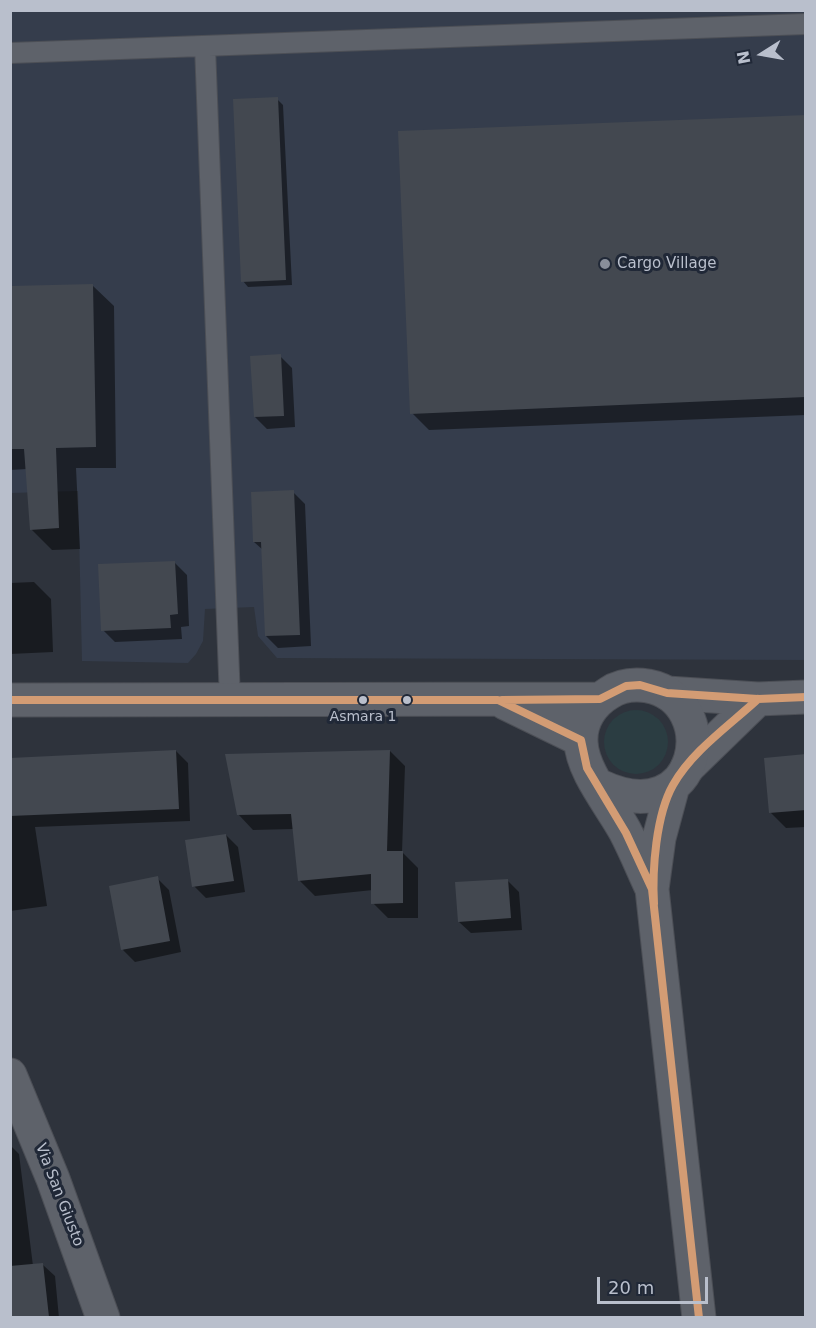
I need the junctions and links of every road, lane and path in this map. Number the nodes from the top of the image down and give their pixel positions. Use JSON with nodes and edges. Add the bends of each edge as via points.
{"nodes":[{"id":1,"x":806,"y":24,"type":"edge"},
{"id":2,"x":205,"y":46,"type":"junction"},
{"id":3,"x":10,"y":53,"type":"edge"},
{"id":4,"x":667,"y":693,"type":"junction"},
{"id":5,"x":806,"y":697,"type":"edge"},
{"id":6,"x":600,"y":699,"type":"junction"},
{"id":7,"x":758,"y":699,"type":"junction"},
{"id":8,"x":10,"y":700,"type":"edge"},
{"id":9,"x":230,"y":700,"type":"junction"},
{"id":10,"x":498,"y":700,"type":"junction"},
{"id":11,"x":580,"y":740,"type":"junction"},
{"id":12,"x":680,"y":777,"type":"junction"},
{"id":13,"x":600,"y":786,"type":"junction"},
{"id":14,"x":652,"y":889,"type":"junction"},
{"id":15,"x":10,"y":1075,"type":"edge"},
{"id":16,"x":103,"y":1317,"type":"edge"},
{"id":17,"x":699,"y":1317,"type":"edge"}],
"edges":[{"from":1,"to":2,"type":"lane"},
{"from":2,"to":3,"type":"lane"},
{"from":2,"to":9,"type":"lane"},
{"from":4,"to":6,"type":"street","via":[[640,685],[626,686]]},
{"from":4,"to":7,"type":"street"},
{"from":4,"to":12,"type":"street","via":[[689,719],[694,735],[693,752]]},
{"from":5,"to":7,"type":"street"},
{"from":6,"to":10,"type":"street"},
{"from":6,"to":11,"type":"street","via":[[589,710]]},
{"from":7,"to":12,"type":"street"},
{"from":8,"to":9,"type":"street"},
{"from":9,"to":10,"type":"street"},
{"from":10,"to":11,"type":"street"},
{"from":11,"to":13,"type":"street","via":[[587,768]]},
{"from":12,"to":13,"type":"street","via":[[655,796],[638,798],[621,796]]},
{"from":12,"to":14,"type":"street","via":[[659,838]]},
{"from":13,"to":14,"type":"street"},
{"from":14,"to":17,"type":"street"},
{"from":15,"to":16,"type":"street","name":"Via San Giusto"}]}
